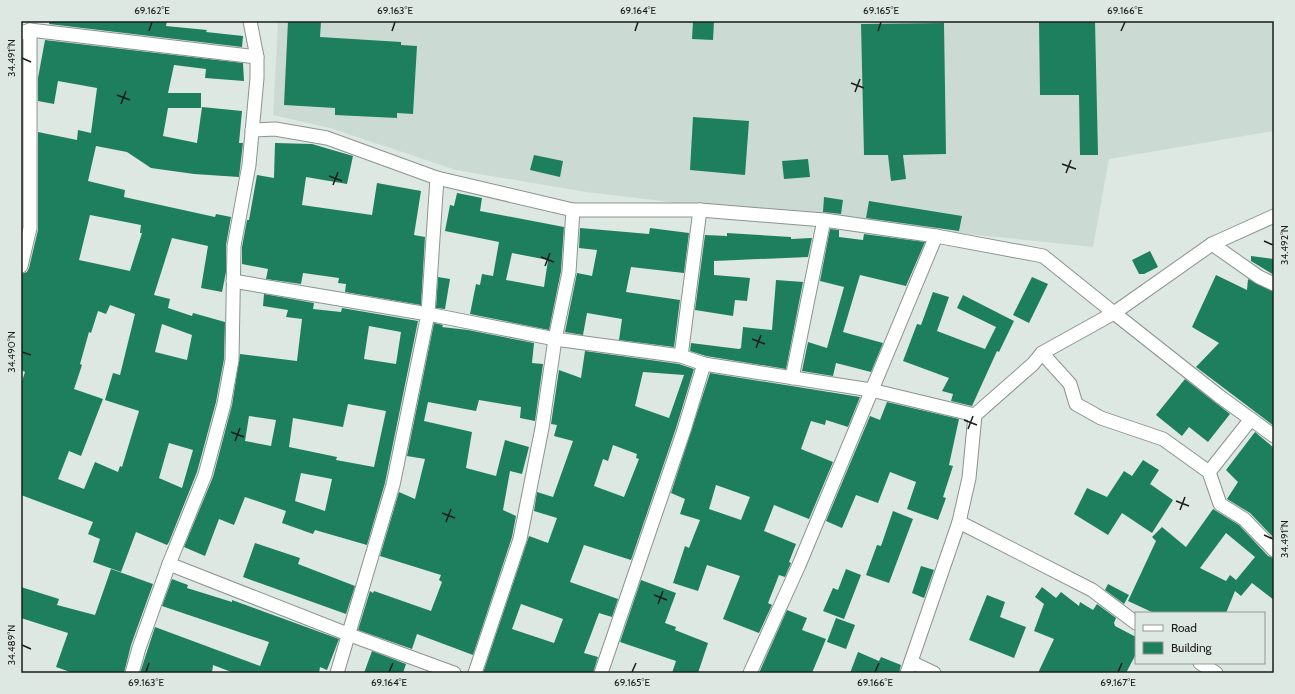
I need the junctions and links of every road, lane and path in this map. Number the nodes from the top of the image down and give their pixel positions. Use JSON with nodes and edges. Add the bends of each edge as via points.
{"nodes":[{"id":1,"x":250,"y":21,"type":"edge"},
{"id":2,"x":26,"y":31,"type":"edge"},
{"id":3,"x":258,"y":57,"type":"junction"},
{"id":4,"x":252,"y":130,"type":"junction"},
{"id":5,"x":437,"y":178,"type":"junction"},
{"id":6,"x":26,"y":185,"type":"edge"},
{"id":7,"x":573,"y":210,"type":"junction"},
{"id":8,"x":700,"y":210,"type":"junction"},
{"id":9,"x":1274,"y":216,"type":"edge"},
{"id":10,"x":824,"y":220,"type":"junction"},
{"id":11,"x":936,"y":236,"type":"junction"},
{"id":12,"x":1212,"y":244,"type":"junction"},
{"id":13,"x":21,"y":266,"type":"edge"},
{"id":14,"x":233,"y":281,"type":"junction"},
{"id":15,"x":1274,"y":284,"type":"edge"},
{"id":16,"x":1114,"y":313,"type":"junction"},
{"id":17,"x":428,"y":314,"type":"junction"},
{"id":18,"x":555,"y":339,"type":"junction"},
{"id":19,"x":1042,"y":353,"type":"junction"},
{"id":20,"x":681,"y":356,"type":"junction"},
{"id":21,"x":704,"y":364,"type":"junction"},
{"id":22,"x":792,"y":378,"type":"junction"},
{"id":23,"x":872,"y":390,"type":"junction"},
{"id":24,"x":975,"y":415,"type":"junction"},
{"id":25,"x":1251,"y":419,"type":"junction"},
{"id":26,"x":1274,"y":436,"type":"edge"},
{"id":27,"x":1209,"y":472,"type":"junction"},
{"id":28,"x":959,"y":522,"type":"junction"},
{"id":29,"x":1274,"y":550,"type":"edge"},
{"id":30,"x":169,"y":564,"type":"junction"},
{"id":31,"x":1135,"y":623,"type":"edge"},
{"id":32,"x":350,"y":635,"type":"junction"},
{"id":33,"x":1202,"y":664,"type":"edge"},
{"id":34,"x":909,"y":668,"type":"edge"},
{"id":35,"x":132,"y":673,"type":"edge"},
{"id":36,"x":337,"y":673,"type":"edge"},
{"id":37,"x":454,"y":673,"type":"edge"},
{"id":38,"x":476,"y":673,"type":"edge"},
{"id":39,"x":601,"y":673,"type":"edge"},
{"id":40,"x":750,"y":673,"type":"edge"},
{"id":41,"x":934,"y":673,"type":"edge"},
{"id":42,"x":1216,"y":673,"type":"edge"}],
"edges":[{"from":1,"to":3,"type":"street"},
{"from":2,"to":3,"type":"street"},
{"from":2,"to":6,"type":"street"},
{"from":3,"to":4,"type":"street"},
{"from":4,"to":5,"type":"street","via":[[275,129],[327,138]]},
{"from":4,"to":14,"type":"street","via":[[249,165],[234,246]]},
{"from":5,"to":7,"type":"street"},
{"from":5,"to":17,"type":"street"},
{"from":6,"to":13,"type":"street","via":[[30,228]]},
{"from":7,"to":8,"type":"street"},
{"from":7,"to":18,"type":"street","via":[[569,272]]},
{"from":8,"to":10,"type":"street"},
{"from":8,"to":20,"type":"street"},
{"from":9,"to":12,"type":"street"},
{"from":10,"to":11,"type":"street"},
{"from":10,"to":22,"type":"street"},
{"from":11,"to":16,"type":"street","via":[[1043,256]]},
{"from":11,"to":23,"type":"street"},
{"from":12,"to":15,"type":"street","via":[[1259,277]]},
{"from":12,"to":16,"type":"street"},
{"from":14,"to":17,"type":"street"},
{"from":14,"to":30,"type":"street","via":[[232,360],[224,404],[205,475]]},
{"from":16,"to":19,"type":"street"},
{"from":16,"to":25,"type":"street"},
{"from":17,"to":18,"type":"street"},
{"from":17,"to":32,"type":"street","via":[[392,485]]},
{"from":18,"to":20,"type":"street"},
{"from":18,"to":38,"type":"street","via":[[542,428],[520,539]]},
{"from":19,"to":24,"type":"street"},
{"from":19,"to":27,"type":"street","via":[[1070,384],[1076,404],[1101,418],[1163,439]]},
{"from":20,"to":21,"type":"street"},
{"from":21,"to":22,"type":"street"},
{"from":21,"to":39,"type":"street"},
{"from":22,"to":23,"type":"street"},
{"from":23,"to":24,"type":"street"},
{"from":23,"to":40,"type":"street","via":[[799,565]]},
{"from":24,"to":28,"type":"street","via":[[969,478]]},
{"from":25,"to":26,"type":"street"},
{"from":25,"to":27,"type":"street"},
{"from":27,"to":29,"type":"street","via":[[1220,504],[1244,519]]},
{"from":28,"to":31,"type":"street","via":[[1092,590]]},
{"from":28,"to":34,"type":"street"},
{"from":30,"to":32,"type":"street"},
{"from":30,"to":35,"type":"street"},
{"from":32,"to":36,"type":"street"},
{"from":32,"to":37,"type":"street"},
{"from":33,"to":42,"type":"street"},
{"from":34,"to":41,"type":"street"}]}
